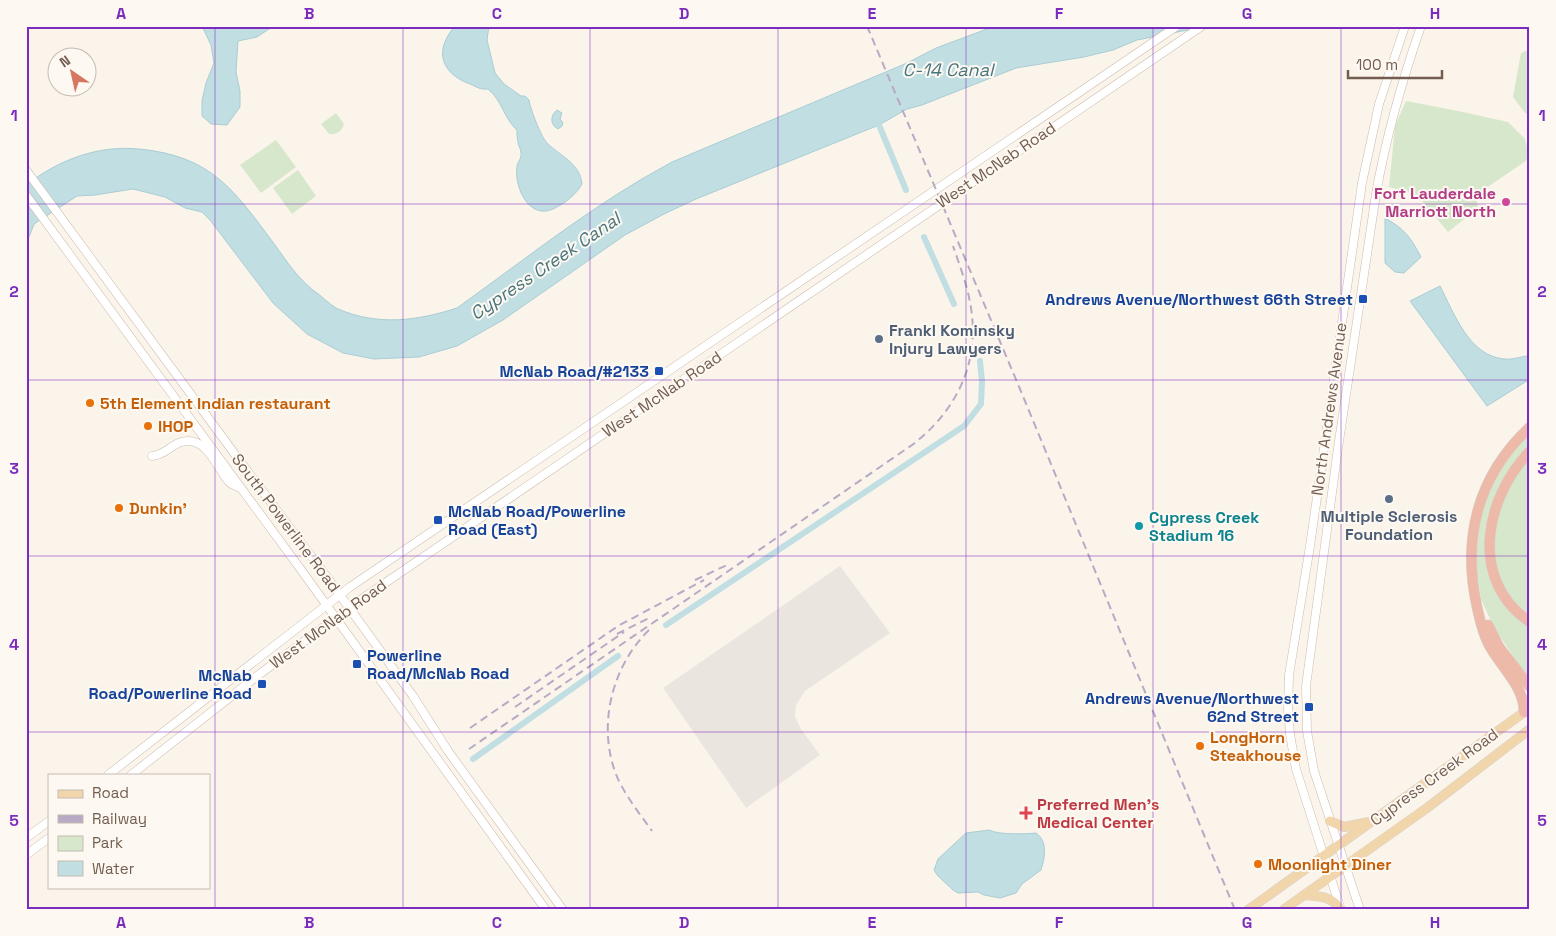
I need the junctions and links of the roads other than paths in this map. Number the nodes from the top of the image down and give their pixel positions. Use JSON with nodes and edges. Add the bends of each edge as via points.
{"nodes":[{"id":1,"x":1177,"y":26,"type":"edge"},
{"id":2,"x":1202,"y":26,"type":"edge"},
{"id":3,"x":1406,"y":26,"type":"edge"},
{"id":4,"x":1421,"y":26,"type":"edge"},
{"id":5,"x":26,"y":170,"type":"edge"},
{"id":6,"x":26,"y":195,"type":"edge"},
{"id":7,"x":888,"y":222,"type":"junction"},
{"id":8,"x":896,"y":234,"type":"junction"},
{"id":9,"x":1530,"y":427,"type":"edge"},
{"id":10,"x":1530,"y":451,"type":"edge"},
{"id":11,"x":152,"y":456,"type":"dead end"},
{"id":12,"x":242,"y":489,"type":"junction"},
{"id":13,"x":340,"y":595,"type":"junction"},
{"id":14,"x":327,"y":606,"type":"junction"},
{"id":15,"x":1477,"y":607,"type":"junction"},
{"id":16,"x":349,"y":608,"type":"junction"},
{"id":17,"x":336,"y":618,"type":"junction"},
{"id":18,"x":1530,"y":622,"type":"edge"},
{"id":19,"x":1530,"y":688,"type":"edge"},
{"id":20,"x":1527,"y":710,"type":"edge"},
{"id":21,"x":1530,"y":729,"type":"edge"},
{"id":22,"x":109,"y":774,"type":"edge"},
{"id":23,"x":132,"y":774,"type":"edge"},
{"id":24,"x":1330,"y":820,"type":"junction"},
{"id":25,"x":1374,"y":820,"type":"junction"},
{"id":26,"x":48,"y":822,"type":"edge"},
{"id":27,"x":26,"y":838,"type":"edge"},
{"id":28,"x":48,"y":839,"type":"edge"},
{"id":29,"x":1339,"y":845,"type":"junction"},
{"id":30,"x":26,"y":855,"type":"edge"},
{"id":31,"x":1324,"y":856,"type":"junction"},
{"id":32,"x":1346,"y":865,"type":"junction"},
{"id":33,"x":1330,"y":876,"type":"junction"},
{"id":34,"x":1304,"y":895,"type":"junction"},
{"id":35,"x":546,"y":910,"type":"edge"},
{"id":36,"x":563,"y":910,"type":"edge"},
{"id":37,"x":1248,"y":910,"type":"edge"},
{"id":38,"x":1283,"y":910,"type":"edge"},
{"id":39,"x":1341,"y":910,"type":"edge"},
{"id":40,"x":1360,"y":910,"type":"edge"}],
"edges":[{"from":1,"to":7,"type":"main road","name":"West McNab Road"},
{"from":2,"to":8,"type":"main road","name":"West McNab Road"},
{"from":3,"to":31,"type":"main road","name":"North Andrews Avenue","via":[[1379,104],[1362,182],[1289,675],[1292,751]]},
{"from":4,"to":24,"type":"main road","name":"North Andrews Avenue","via":[[1380,166],[1310,648],[1306,686],[1307,731],[1314,771]]},
{"from":5,"to":13,"type":"main road","name":"South Powerline Road"},
{"from":6,"to":12,"type":"main road","name":"South Powerline Road"},
{"from":7,"to":8,"type":"main road"},
{"from":7,"to":13,"type":"main road","name":"West McNab Road"},
{"from":8,"to":16,"type":"main road","name":"West McNab Road"},
{"from":9,"to":15,"type":"highway","via":[[1497,465],[1479,507],[1471,561]]},
{"from":10,"to":18,"type":"highway","via":[[1515,469],[1499,501],[1491,527],[1489,552],[1499,589],[1511,606]]},
{"from":11,"to":12,"type":"main road","via":[[160,456],[178,443],[193,441],[204,448],[230,484]]},
{"from":12,"to":14,"type":"main road","name":"South Powerline Road"},
{"from":13,"to":14,"type":"main road","name":"West McNab Road"},
{"from":13,"to":16,"type":"main road","name":"South Powerline Road"},
{"from":14,"to":17,"type":"main road","name":"South Powerline Road"},
{"from":14,"to":22,"type":"main road","name":"West McNab Road"},
{"from":15,"to":19,"type":"highway","via":[[1499,647]]},
{"from":15,"to":20,"type":"highway","via":[[1488,643],[1522,696]]},
{"from":16,"to":17,"type":"main road","name":"West McNab Road"},
{"from":16,"to":36,"type":"main road","name":"South Powerline Road"},
{"from":17,"to":23,"type":"main road","name":"West McNab Road"},
{"from":17,"to":35,"type":"main road","name":"South Powerline Road"},
{"from":20,"to":25,"type":"main road","name":"Cypress Creek Road"},
{"from":21,"to":32,"type":"main road","name":"Cypress Creek Road"},
{"from":24,"to":25,"type":"main road","via":[[1344,826]]},
{"from":24,"to":29,"type":"main road","name":"North Andrews Avenue"},
{"from":25,"to":29,"type":"main road","name":"Cypress Creek Road"},
{"from":26,"to":27,"type":"main road"},
{"from":28,"to":30,"type":"main road"},
{"from":29,"to":31,"type":"main road","name":"Cypress Creek Road"},
{"from":29,"to":32,"type":"main road","name":"North Andrews Avenue"},
{"from":31,"to":33,"type":"main road","name":"North Andrews Avenue"},
{"from":31,"to":37,"type":"main road","name":"Cypress Creek Road"},
{"from":32,"to":33,"type":"main road","name":"Cypress Creek Road"},
{"from":32,"to":40,"type":"main road","name":"North Andrews Avenue"},
{"from":33,"to":34,"type":"main road","name":"Cypress Creek Road"},
{"from":33,"to":39,"type":"main road","name":"North Andrews Avenue"},
{"from":34,"to":38,"type":"main road","name":"Cypress Creek Road"},
{"from":34,"to":39,"type":"main road","via":[[1328,898]]}]}
